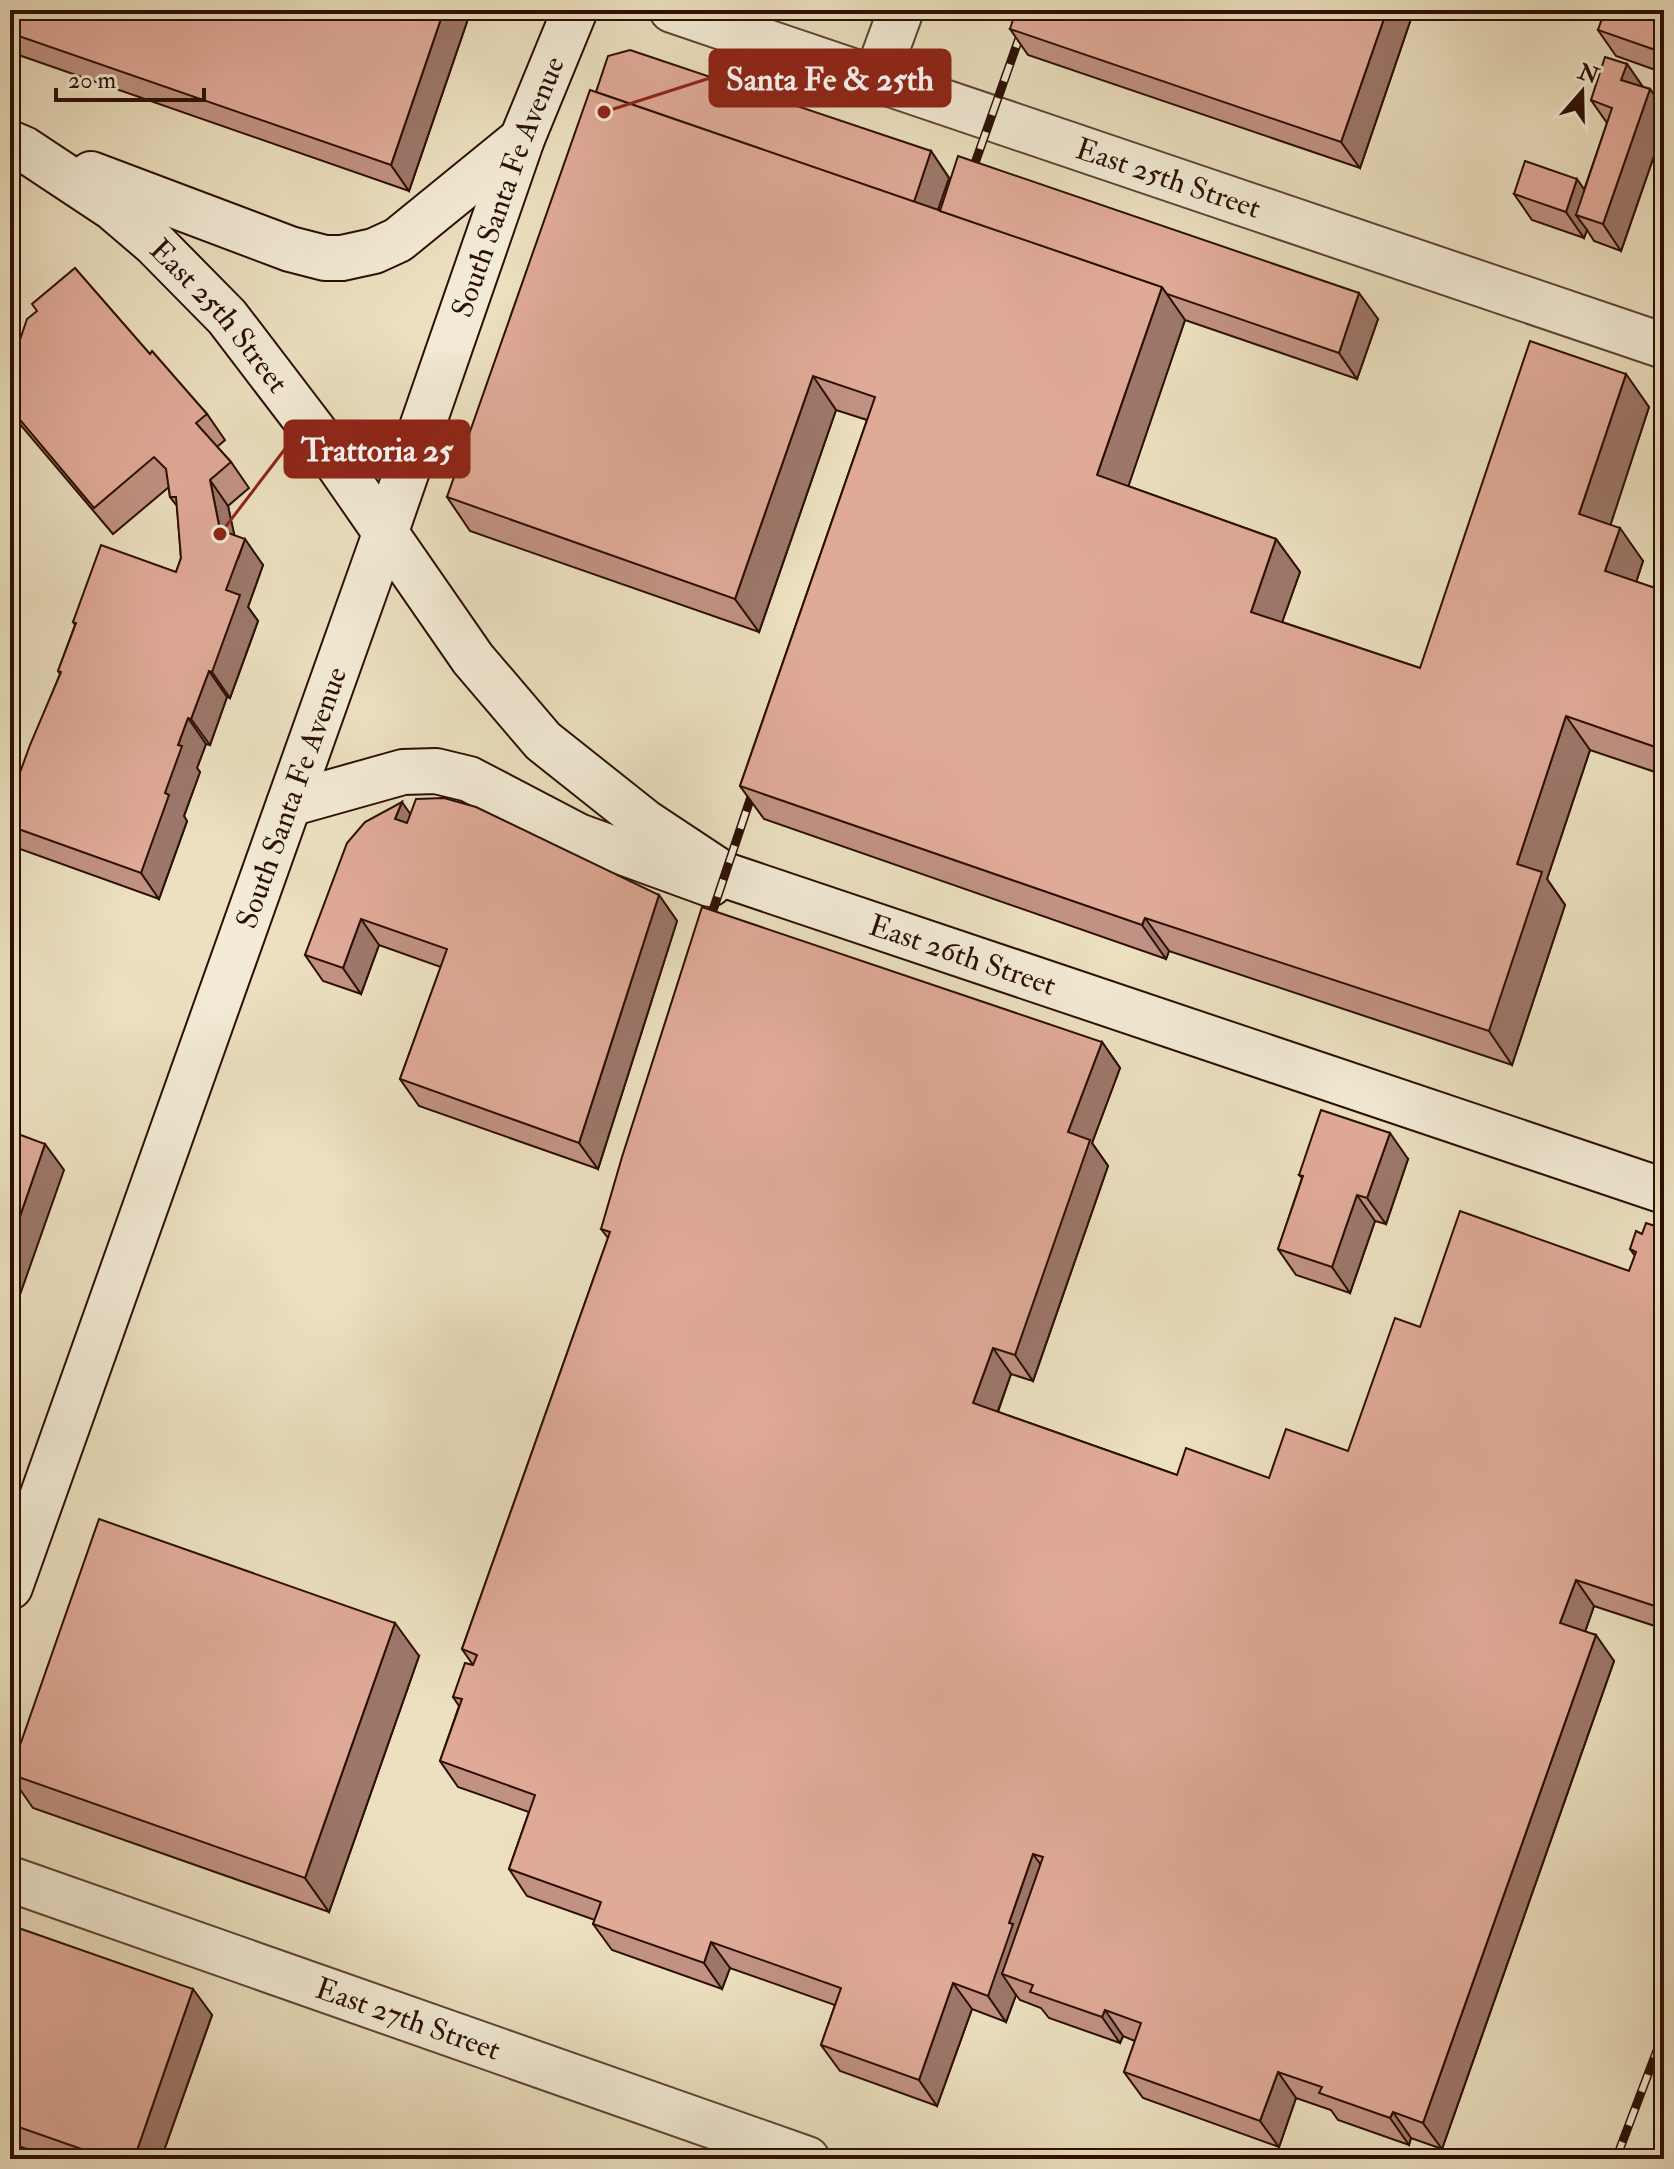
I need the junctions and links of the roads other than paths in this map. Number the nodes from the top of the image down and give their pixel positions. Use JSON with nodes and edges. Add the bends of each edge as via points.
{"nodes":[{"id":1,"x":575,"y":10,"type":"edge"},
{"id":2,"x":672,"y":10,"type":"edge"},
{"id":3,"x":901,"y":10,"type":"edge"},
{"id":4,"x":876,"y":78,"type":"junction"},
{"id":5,"x":522,"y":139,"type":"junction"},
{"id":6,"x":17,"y":146,"type":"edge"},
{"id":7,"x":1664,"y":346,"type":"edge"},
{"id":8,"x":385,"y":534,"type":"junction"},
{"id":9,"x":289,"y":804,"type":"junction"},
{"id":10,"x":812,"y":906,"type":"junction"},
{"id":11,"x":1664,"y":1191,"type":"edge"},
{"id":12,"x":10,"y":1587,"type":"edge"},
{"id":13,"x":10,"y":1879,"type":"edge"},
{"id":14,"x":807,"y":2159,"type":"edge"}],
"edges":[{"from":1,"to":5,"type":"street","name":"South Santa Fe Avenue"},
{"from":2,"to":4,"type":"street","name":"East 25th Street"},
{"from":3,"to":4,"type":"street"},
{"from":4,"to":7,"type":"street","name":"East 25th Street"},
{"from":5,"to":6,"type":"street","via":[[398,240],[342,258],[290,249]]},
{"from":5,"to":8,"type":"street","name":"South Santa Fe Avenue"},
{"from":6,"to":8,"type":"street","name":"East 25th Street","via":[[113,208],[227,317]]},
{"from":8,"to":9,"type":"street","name":"South Santa Fe Avenue"},
{"from":8,"to":10,"type":"street","name":"East 26th Street","via":[[473,659],[543,741],[645,822],[725,875]]},
{"from":9,"to":10,"type":"street","via":[[403,772],[436,771],[469,779],[578,836],[649,864],[721,887]]},
{"from":9,"to":12,"type":"street","name":"South Santa Fe Avenue"},
{"from":10,"to":11,"type":"street","name":"East 26th Street"},
{"from":13,"to":14,"type":"street","name":"East 27th Street"}]}
